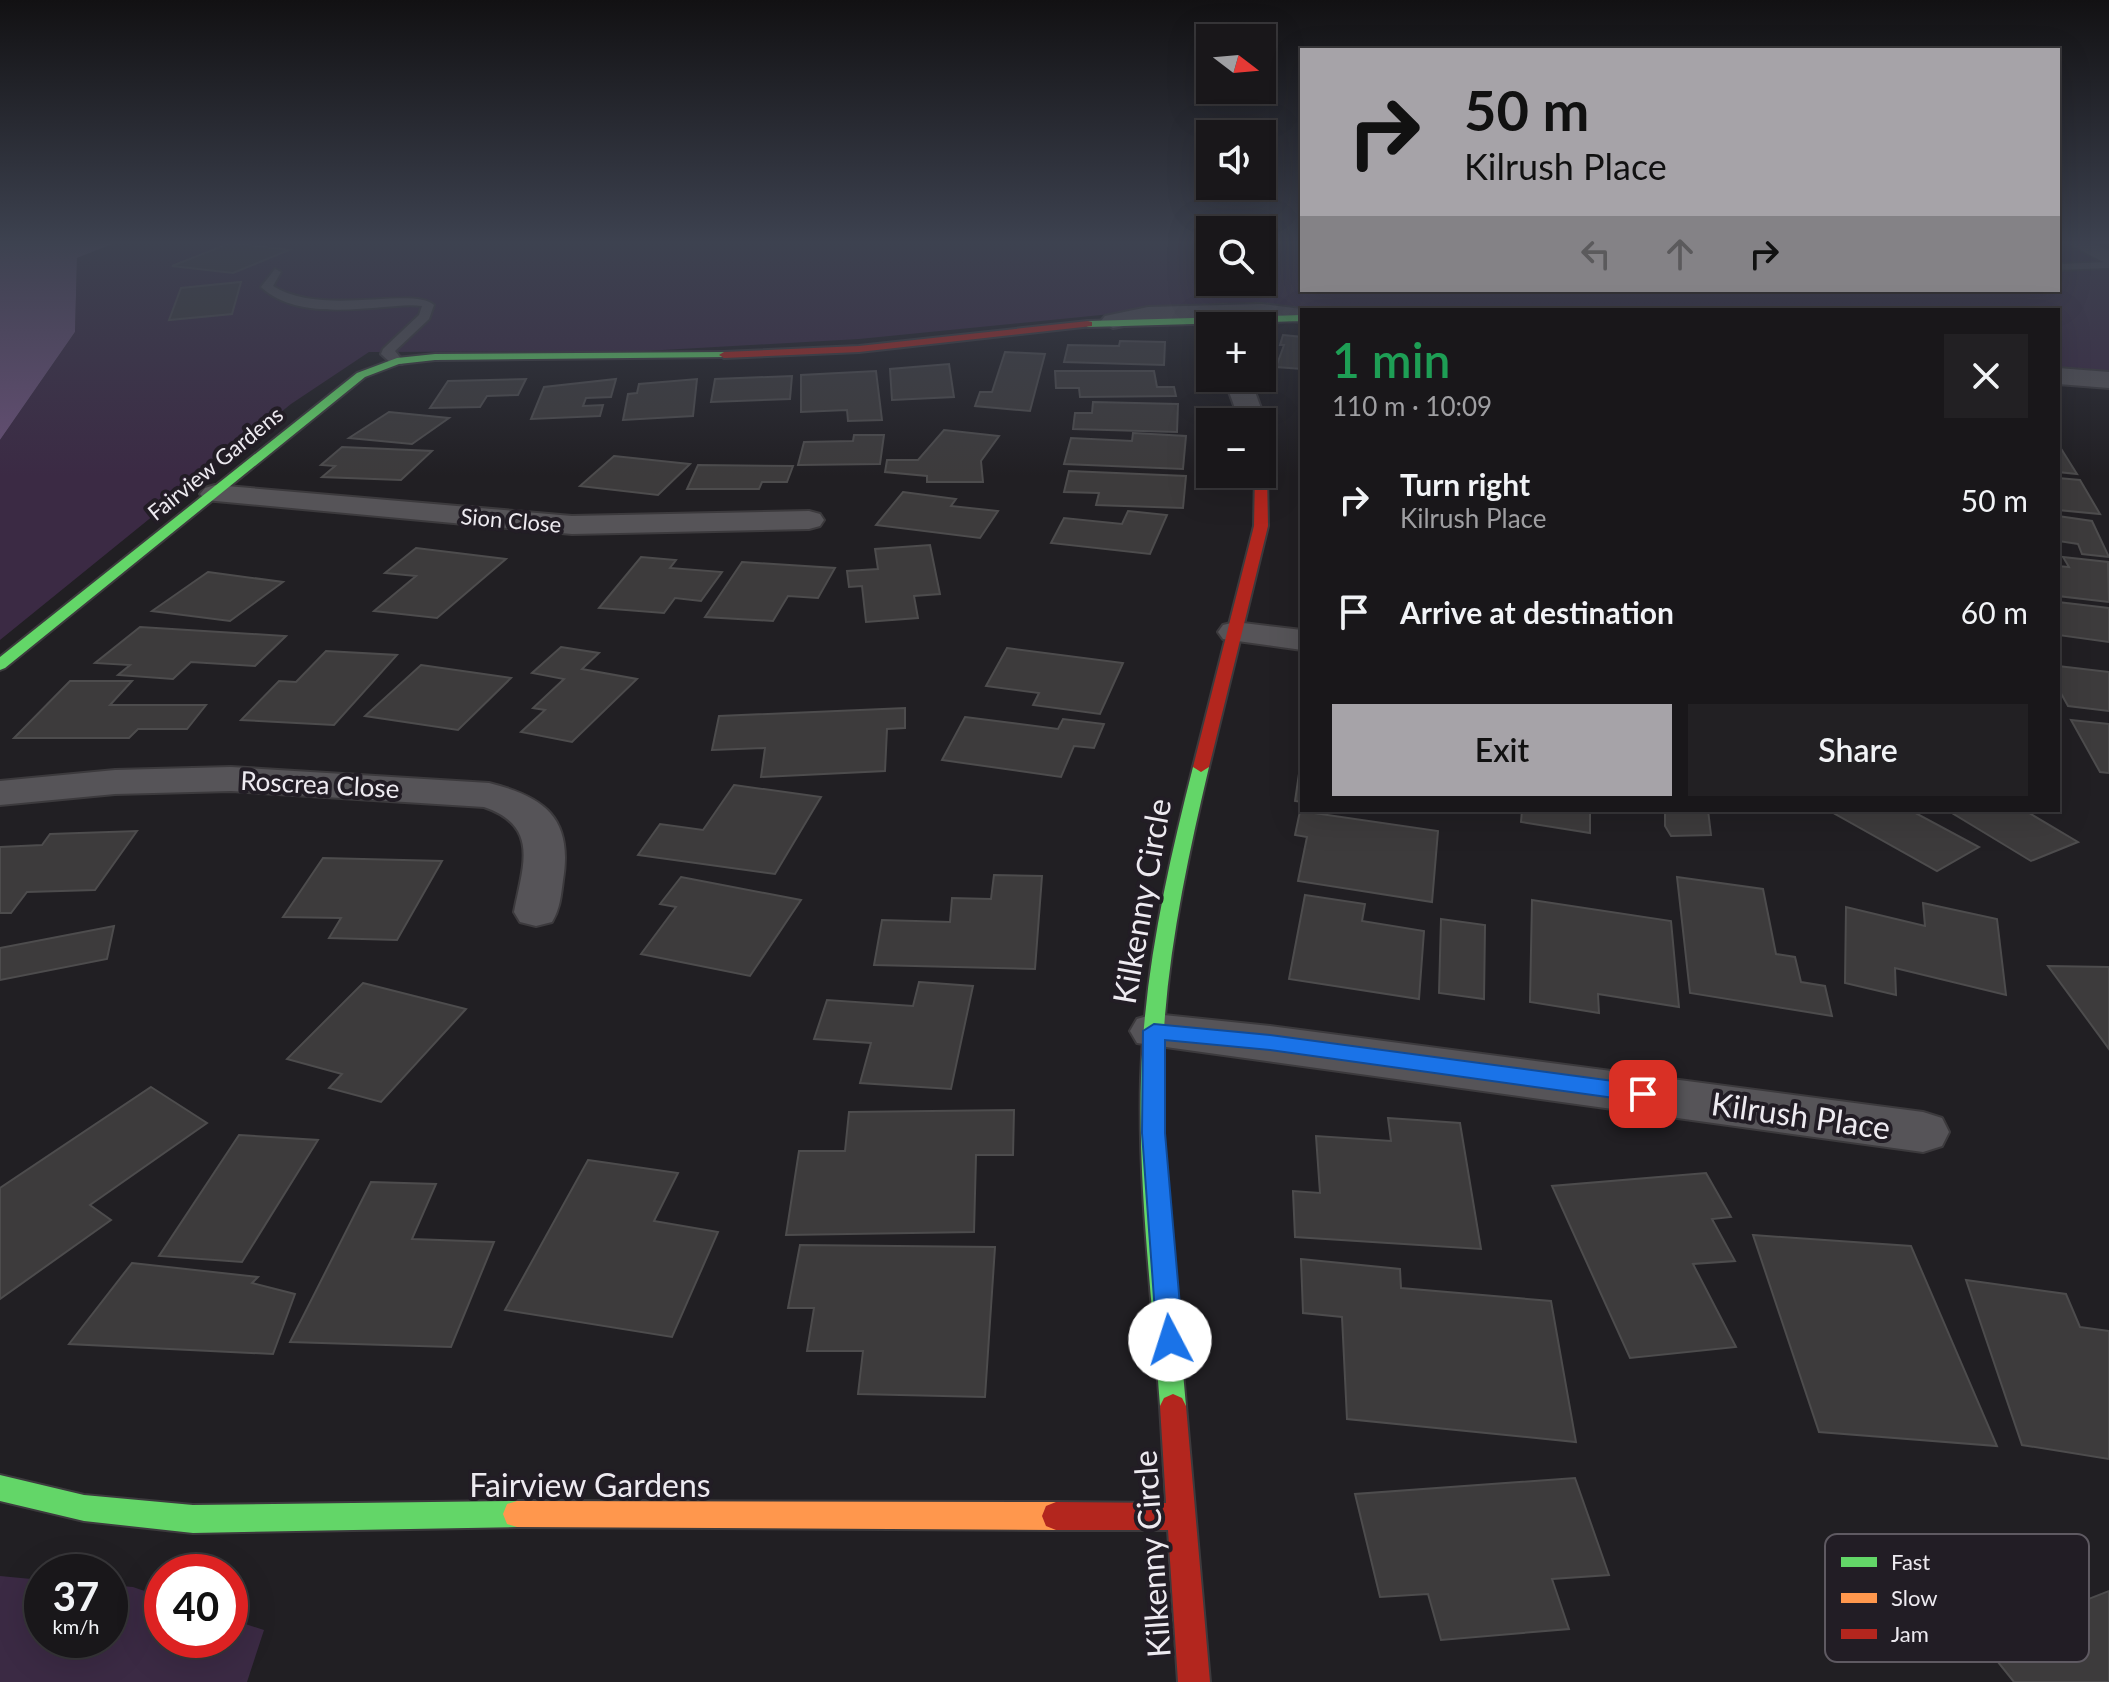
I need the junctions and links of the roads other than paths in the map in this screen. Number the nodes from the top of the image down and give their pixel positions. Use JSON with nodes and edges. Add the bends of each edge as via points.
{"nodes":[{"id":1,"x":421,"y":319,"type":"edge"},
{"id":2,"x":1121,"y":319,"type":"edge"},
{"id":3,"x":1113,"y":321,"type":"joint"},
{"id":4,"x":397,"y":361,"type":"junction"},
{"id":5,"x":2068,"y":377,"type":"edge"},
{"id":6,"x":2104,"y":391,"type":"edge"},
{"id":7,"x":1261,"y":488,"type":"edge"},
{"id":8,"x":215,"y":494,"type":"junction"},
{"id":9,"x":809,"y":520,"type":"dead end"},
{"id":10,"x":1235,"y":632,"type":"junction"},
{"id":11,"x":1300,"y":640,"type":"edge"},
{"id":12,"x":0,"y":665,"type":"edge"},
{"id":13,"x":0,"y":793,"type":"edge"},
{"id":14,"x":536,"y":912,"type":"dead end"},
{"id":15,"x":1154,"y":1031,"type":"junction"},
{"id":16,"x":1923,"y":1132,"type":"dead end"},
{"id":17,"x":0,"y":1488,"type":"edge"},
{"id":18,"x":1183,"y":1517,"type":"junction"},
{"id":19,"x":1194,"y":1682,"type":"edge"}],
"edges":[{"from":1,"to":4,"type":"lane","via":[[387,354]]},
{"from":2,"to":3,"type":"street"},
{"from":3,"to":4,"type":"street","name":"Fairview Gardens","via":[[782,354]]},
{"from":4,"to":8,"type":"street","name":"Fairview Gardens","via":[[361,375]]},
{"from":5,"to":6,"type":"street"},
{"from":7,"to":10,"type":"street","name":"Kilkenny Circle","via":[[1261,526]]},
{"from":8,"to":9,"type":"street","name":"Sion Close","via":[[572,525]]},
{"from":8,"to":12,"type":"street","name":"Fairview Gardens"},
{"from":10,"to":11,"type":"street"},
{"from":10,"to":15,"type":"street","name":"Kilkenny Circle","via":[[1174,873]]},
{"from":13,"to":14,"type":"street","name":"Roscrea Close","via":[[115,782],[231,779],[489,795],[522,807],[541,826],[546,851]]},
{"from":15,"to":16,"type":"street","name":"Kilrush Place"},
{"from":15,"to":18,"type":"street","name":"Kilkenny Circle","via":[[1153,1133]]},
{"from":17,"to":18,"type":"street","name":"Fairview Gardens","via":[[84,1508],[193,1519],[393,1513]]},
{"from":18,"to":19,"type":"street","name":"Kilkenny Circle"}]}
